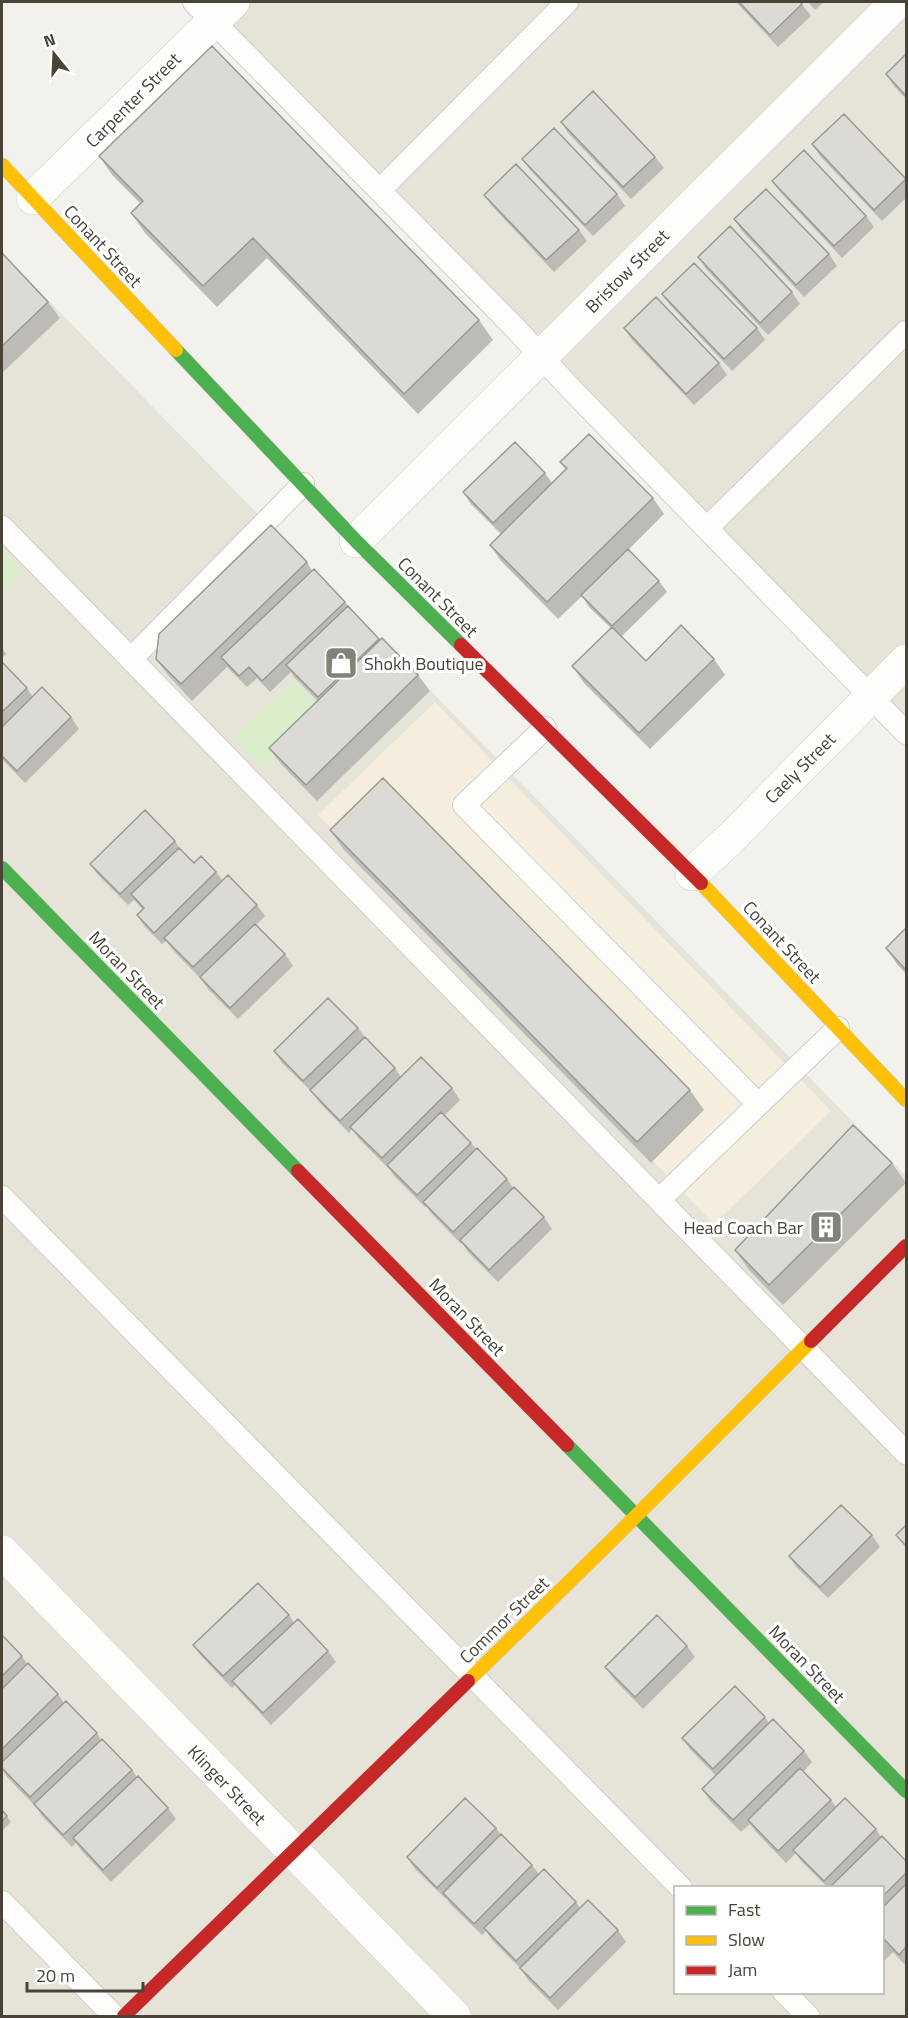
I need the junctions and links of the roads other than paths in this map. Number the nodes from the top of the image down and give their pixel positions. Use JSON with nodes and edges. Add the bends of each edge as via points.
{"nodes":[{"id":1,"x":567,"y":2,"type":"edge"},
{"id":2,"x":897,"y":2,"type":"edge"},
{"id":3,"x":213,"y":8,"type":"edge"},
{"id":4,"x":2,"y":165,"type":"edge"},
{"id":5,"x":380,"y":190,"type":"junction"},
{"id":6,"x":33,"y":198,"type":"junction"},
{"id":7,"x":906,"y":332,"type":"edge"},
{"id":8,"x":541,"y":356,"type":"junction"},
{"id":9,"x":303,"y":484,"type":"junction"},
{"id":10,"x":2,"y":527,"type":"edge"},
{"id":11,"x":707,"y":528,"type":"junction"},
{"id":12,"x":356,"y":541,"type":"junction"},
{"id":13,"x":131,"y":659,"type":"junction"},
{"id":14,"x":906,"y":661,"type":"edge"},
{"id":15,"x":871,"y":696,"type":"junction"},
{"id":16,"x":545,"y":728,"type":"junction"},
{"id":17,"x":906,"y":733,"type":"edge"},
{"id":18,"x":2,"y":868,"type":"edge"},
{"id":19,"x":692,"y":874,"type":"junction"},
{"id":20,"x":838,"y":1028,"type":"junction"},
{"id":21,"x":906,"y":1100,"type":"edge"},
{"id":22,"x":758,"y":1104,"type":"junction"},
{"id":23,"x":2,"y":1197,"type":"edge"},
{"id":24,"x":659,"y":1200,"type":"junction"},
{"id":25,"x":906,"y":1246,"type":"edge"},
{"id":26,"x":804,"y":1348,"type":"junction"},
{"id":27,"x":906,"y":1452,"type":"edge"},
{"id":28,"x":636,"y":1515,"type":"junction"},
{"id":29,"x":2,"y":1552,"type":"edge"},
{"id":30,"x":473,"y":1675,"type":"junction"},
{"id":31,"x":906,"y":1791,"type":"edge"},
{"id":32,"x":293,"y":1852,"type":"junction"},
{"id":33,"x":680,"y":1886,"type":"edge"},
{"id":34,"x":2,"y":1902,"type":"edge"},
{"id":35,"x":786,"y":1994,"type":"edge"},
{"id":36,"x":114,"y":2016,"type":"edge"},
{"id":37,"x":124,"y":2016,"type":"edge"},
{"id":38,"x":454,"y":2016,"type":"edge"},
{"id":39,"x":808,"y":2016,"type":"edge"}],
"edges":[{"from":1,"to":5,"type":"lane"},
{"from":2,"to":8,"type":"street","name":"Bristow Street"},
{"from":3,"to":5,"type":"lane"},
{"from":3,"to":6,"type":"street","name":"Carpenter Street"},
{"from":4,"to":6,"type":"street","name":"Conant Street"},
{"from":5,"to":8,"type":"lane"},
{"from":6,"to":9,"type":"street","name":"Conant Street"},
{"from":7,"to":11,"type":"lane"},
{"from":8,"to":11,"type":"lane"},
{"from":8,"to":12,"type":"street","name":"Bristow Street"},
{"from":9,"to":12,"type":"street","name":"Conant Street"},
{"from":9,"to":13,"type":"lane"},
{"from":10,"to":13,"type":"lane"},
{"from":11,"to":15,"type":"lane"},
{"from":12,"to":16,"type":"street","name":"Conant Street"},
{"from":13,"to":24,"type":"lane"},
{"from":14,"to":15,"type":"street","name":"Caely Street"},
{"from":15,"to":17,"type":"lane"},
{"from":15,"to":19,"type":"street","name":"Caely Street"},
{"from":16,"to":19,"type":"street","name":"Conant Street"},
{"from":16,"to":22,"type":"lane","via":[[465,805]]},
{"from":18,"to":28,"type":"street","name":"Moran Street"},
{"from":19,"to":20,"type":"street","name":"Conant Street"},
{"from":20,"to":21,"type":"street","name":"Conant Street"},
{"from":20,"to":22,"type":"lane"},
{"from":22,"to":24,"type":"lane"},
{"from":23,"to":30,"type":"lane"},
{"from":24,"to":26,"type":"lane"},
{"from":25,"to":26,"type":"street","name":"Commor Street"},
{"from":26,"to":27,"type":"lane"},
{"from":26,"to":28,"type":"street","name":"Commor Street"},
{"from":28,"to":30,"type":"street","name":"Commor Street"},
{"from":28,"to":31,"type":"street","name":"Moran Street"},
{"from":29,"to":32,"type":"street","name":"Klinger Street"},
{"from":30,"to":32,"type":"street","name":"Commor Street"},
{"from":30,"to":33,"type":"lane"},
{"from":32,"to":37,"type":"street","name":"Commor Street"},
{"from":32,"to":38,"type":"street","name":"Klinger Street"},
{"from":34,"to":36,"type":"lane"},
{"from":35,"to":39,"type":"lane"}]}
